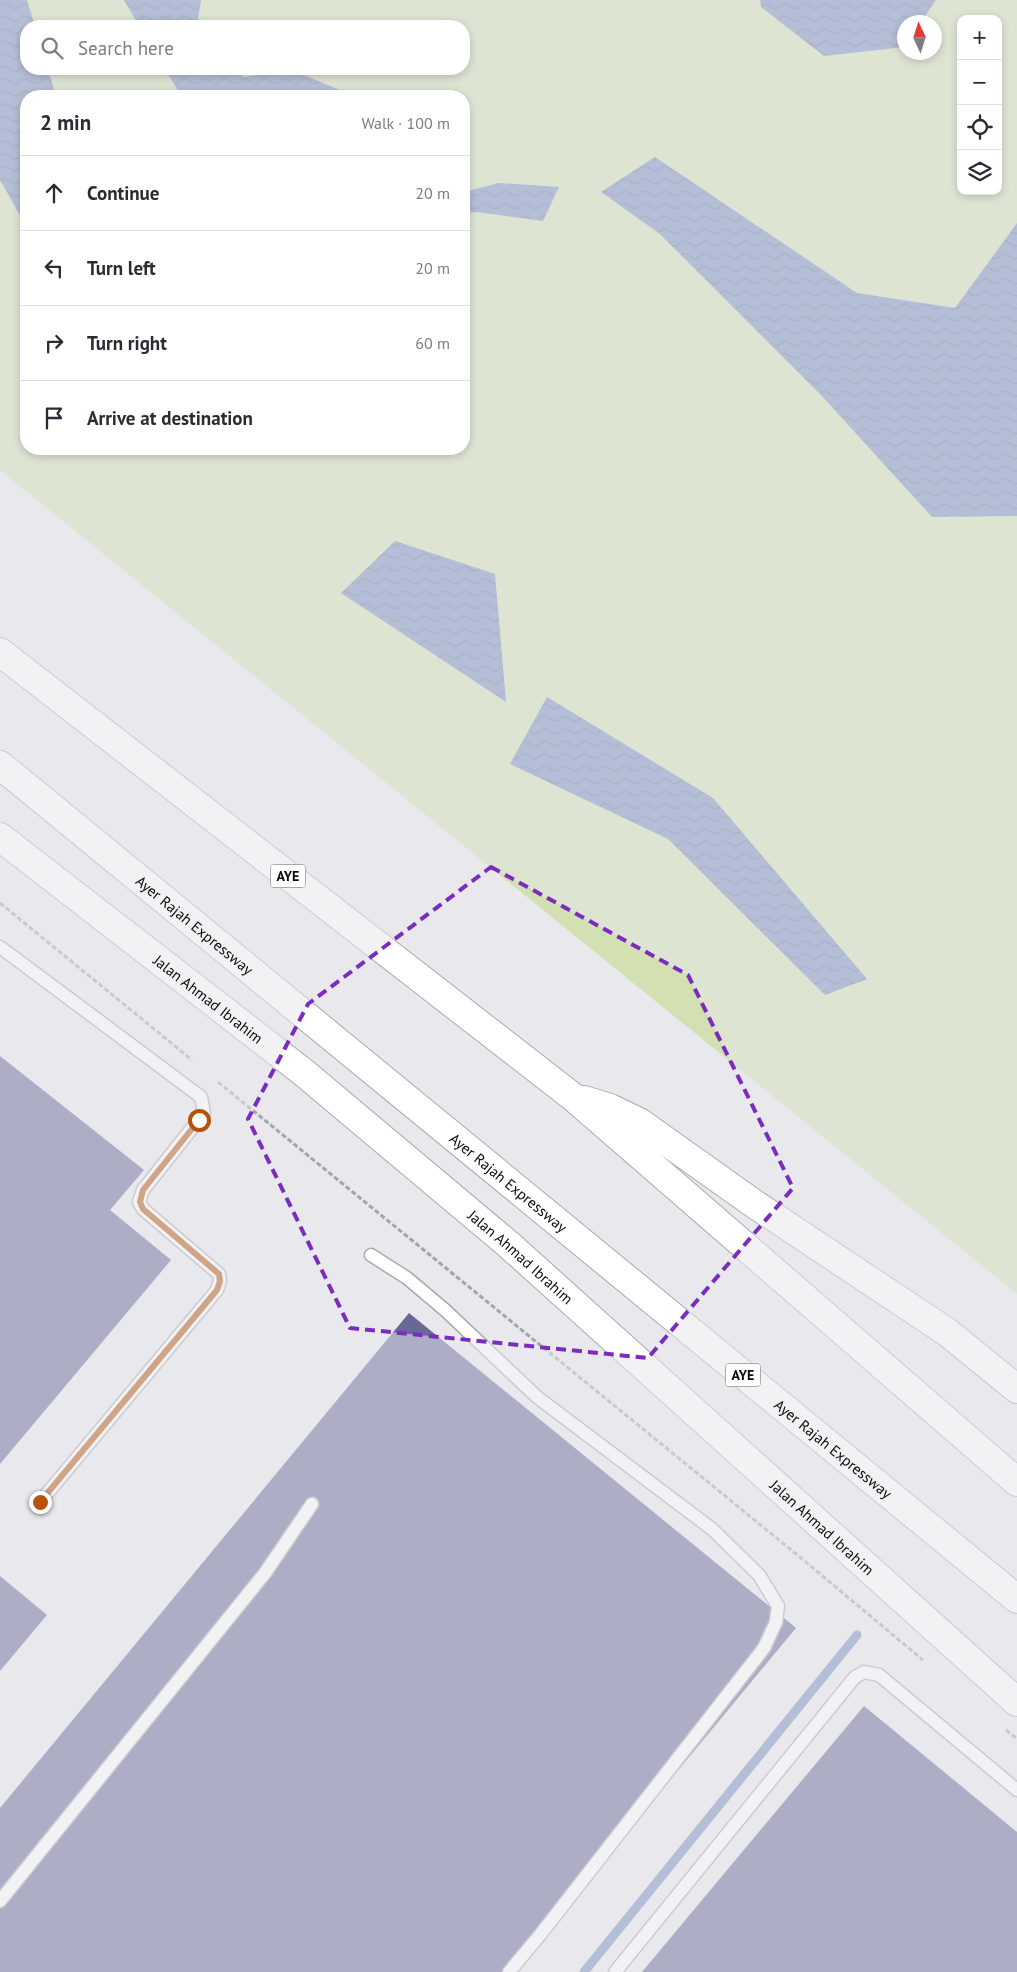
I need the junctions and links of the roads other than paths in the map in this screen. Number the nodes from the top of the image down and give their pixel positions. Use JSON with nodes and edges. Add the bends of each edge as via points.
{"nodes":[{"id":1,"x":0,"y":652,"type":"edge"},
{"id":2,"x":0,"y":765,"type":"edge"},
{"id":3,"x":0,"y":837,"type":"edge"},
{"id":4,"x":0,"y":947,"type":"edge"},
{"id":5,"x":573,"y":1097,"type":"junction"},
{"id":6,"x":371,"y":1256,"type":"dead end"},
{"id":7,"x":1017,"y":1389,"type":"edge"},
{"id":8,"x":1017,"y":1482,"type":"edge"},
{"id":9,"x":40,"y":1502,"type":"dead end"},
{"id":10,"x":312,"y":1504,"type":"dead end"},
{"id":11,"x":985,"y":1574,"type":"junction"},
{"id":12,"x":1017,"y":1599,"type":"edge"},
{"id":13,"x":1017,"y":1604,"type":"edge"},
{"id":14,"x":1017,"y":1702,"type":"edge"},
{"id":15,"x":1017,"y":1790,"type":"edge"},
{"id":16,"x":0,"y":1901,"type":"edge"},
{"id":17,"x":509,"y":1972,"type":"edge"},
{"id":18,"x":615,"y":1972,"type":"edge"}],
"edges":[{"from":1,"to":5,"type":"main road","number":"AYE"},
{"from":2,"to":11,"type":"main road","name":"Ayer Rajah Expressway","number":"AYE"},
{"from":3,"to":14,"type":"main road","name":"Jalan Ahmad Ibrahim","via":[[303,1072],[508,1244]]},
{"from":4,"to":9,"type":"lane","via":[[201,1097],[204,1113],[143,1190],[140,1202],[143,1209],[219,1274],[220,1281],[217,1290]]},
{"from":5,"to":7,"type":"main road","via":[[610,1108],[639,1122],[753,1203],[947,1332]]},
{"from":5,"to":8,"type":"main road","number":"AYE"},
{"from":6,"to":17,"type":"lane","via":[[407,1278],[538,1397],[712,1529],[759,1575],[778,1606],[776,1622],[764,1648]]},
{"from":10,"to":16,"type":"lane","via":[[265,1573]]},
{"from":11,"to":12,"type":"main road","name":"Ayer Rajah Expressway","number":"AYE"},
{"from":11,"to":13,"type":"main road"},
{"from":15,"to":18,"type":"lane","via":[[879,1675],[864,1672],[855,1677]]}]}
